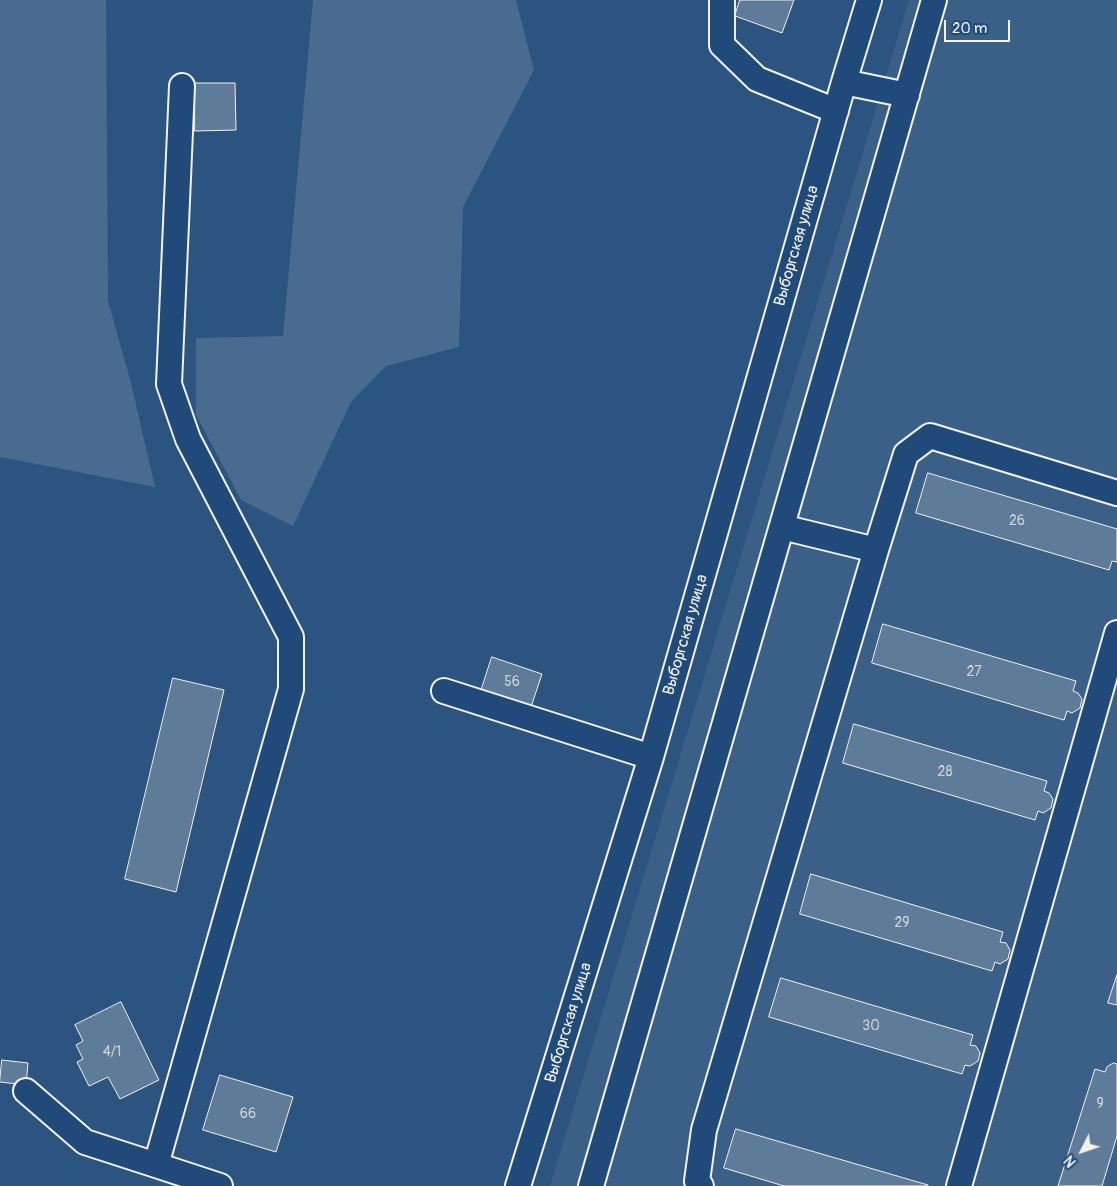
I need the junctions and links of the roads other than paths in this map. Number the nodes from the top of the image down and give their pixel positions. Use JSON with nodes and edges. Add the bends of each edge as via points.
{"nodes":[{"id":1,"x":722,"y":0,"type":"edge"},
{"id":2,"x":869,"y":0,"type":"edge"},
{"id":3,"x":934,"y":0,"type":"edge"},
{"id":4,"x":844,"y":82,"type":"junction"},
{"id":5,"x":182,"y":86,"type":"dead end"},
{"id":6,"x":907,"y":95,"type":"junction"},
{"id":7,"x":836,"y":111,"type":"junction"},
{"id":8,"x":1117,"y":493,"type":"edge"},
{"id":9,"x":782,"y":527,"type":"junction"},
{"id":10,"x":876,"y":550,"type":"junction"},
{"id":11,"x":1117,"y":633,"type":"edge"},
{"id":12,"x":444,"y":691,"type":"dead end"},
{"id":13,"x":651,"y":758,"type":"junction"},
{"id":14,"x":26,"y":1091,"type":"dead end"},
{"id":15,"x":156,"y":1165,"type":"junction"},
{"id":16,"x":220,"y":1186,"type":"edge"},
{"id":17,"x":518,"y":1186,"type":"edge"},
{"id":18,"x":590,"y":1186,"type":"edge"},
{"id":19,"x":702,"y":1186,"type":"edge"},
{"id":20,"x":959,"y":1186,"type":"edge"}],
"edges":[{"from":1,"to":7,"type":"street","via":[[722,45],[758,79]]},
{"from":2,"to":4,"type":"street","name":"Выборгская улица"},
{"from":3,"to":6,"type":"street"},
{"from":4,"to":6,"type":"street"},
{"from":4,"to":7,"type":"street","name":"Выборгская улица"},
{"from":5,"to":15,"type":"street","via":[[170,384],[188,440],[291,637],[291,689]]},
{"from":6,"to":9,"type":"street"},
{"from":7,"to":13,"type":"street","name":"Выборгская улица"},
{"from":8,"to":10,"type":"street","via":[[930,436],[906,454]]},
{"from":9,"to":10,"type":"street"},
{"from":9,"to":18,"type":"street"},
{"from":10,"to":19,"type":"street","via":[[704,1130],[697,1181]]},
{"from":11,"to":20,"type":"street"},
{"from":12,"to":13,"type":"street"},
{"from":13,"to":17,"type":"street","name":"Выборгская улица"},
{"from":14,"to":15,"type":"street","via":[[85,1142]]},
{"from":15,"to":16,"type":"street"}]}
